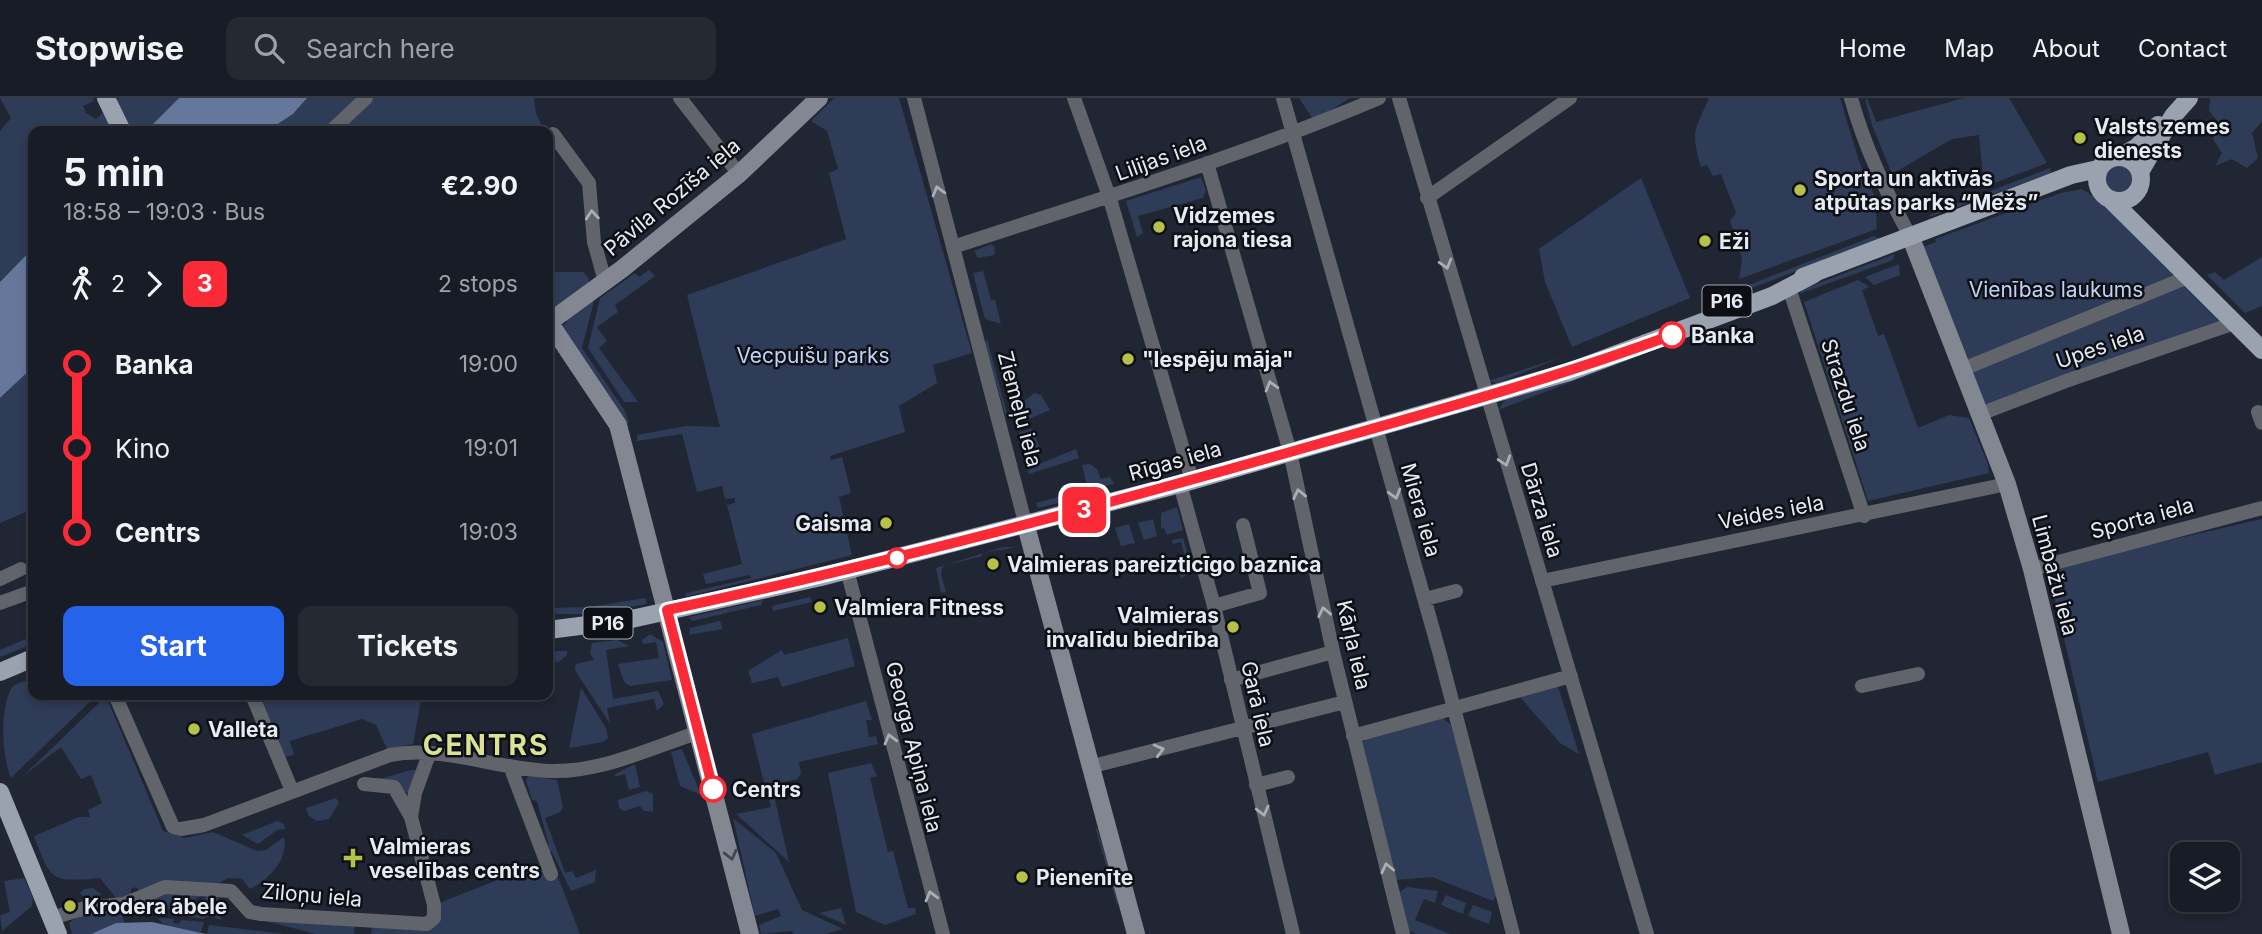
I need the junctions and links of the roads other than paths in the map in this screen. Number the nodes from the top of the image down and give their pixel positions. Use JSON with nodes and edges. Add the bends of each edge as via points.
{"nodes":[{"id":1,"x":366,"y":98,"type":"edge"},
{"id":2,"x":680,"y":98,"type":"edge"},
{"id":3,"x":819,"y":98,"type":"edge"},
{"id":4,"x":914,"y":98,"type":"edge"},
{"id":5,"x":1074,"y":98,"type":"edge"},
{"id":6,"x":1283,"y":98,"type":"edge"},
{"id":7,"x":1379,"y":98,"type":"edge"},
{"id":8,"x":1399,"y":98,"type":"edge"},
{"id":9,"x":1570,"y":98,"type":"edge"},
{"id":10,"x":1851,"y":98,"type":"edge"},
{"id":11,"x":2189,"y":98,"type":"edge"},
{"id":12,"x":108,"y":102,"type":"edge"},
{"id":13,"x":2173,"y":116,"type":"junction"},
{"id":14,"x":120,"y":126,"type":"edge"},
{"id":15,"x":336,"y":126,"type":"edge"},
{"id":16,"x":1294,"y":134,"type":"junction"},
{"id":17,"x":553,"y":140,"type":"edge"},
{"id":18,"x":2121,"y":156,"type":"junction"},
{"id":19,"x":1207,"y":163,"type":"junction"},
{"id":20,"x":2098,"y":169,"type":"junction"},
{"id":21,"x":741,"y":172,"type":"junction"},
{"id":22,"x":2140,"y":172,"type":"junction"},
{"id":23,"x":2045,"y":187,"type":"junction"},
{"id":24,"x":2137,"y":191,"type":"junction"},
{"id":25,"x":2106,"y":196,"type":"junction"},
{"id":26,"x":1427,"y":198,"type":"junction"},
{"id":27,"x":1111,"y":199,"type":"junction"},
{"id":28,"x":1911,"y":238,"type":"junction"},
{"id":29,"x":953,"y":246,"type":"junction"},
{"id":30,"x":2171,"y":260,"type":"junction"},
{"id":31,"x":603,"y":274,"type":"junction"},
{"id":32,"x":1814,"y":274,"type":"junction"},
{"id":33,"x":2188,"y":277,"type":"junction"},
{"id":34,"x":1789,"y":288,"type":"junction"},
{"id":35,"x":553,"y":319,"type":"edge"},
{"id":36,"x":2235,"y":323,"type":"junction"},
{"id":37,"x":553,"y":330,"type":"edge"},
{"id":38,"x":2262,"y":350,"type":"edge"},
{"id":39,"x":1963,"y":369,"type":"junction"},
{"id":40,"x":1529,"y":383,"type":"junction"},
{"id":41,"x":1485,"y":396,"type":"junction"},
{"id":42,"x":1980,"y":414,"type":"junction"},
{"id":43,"x":1376,"y":428,"type":"junction"},
{"id":44,"x":1290,"y":452,"type":"junction"},
{"id":45,"x":1186,"y":482,"type":"junction"},
{"id":46,"x":2007,"y":484,"type":"junction"},
{"id":47,"x":2262,"y":508,"type":"edge"},
{"id":48,"x":1864,"y":516,"type":"junction"},
{"id":49,"x":1243,"y":525,"type":"dead end"},
{"id":50,"x":1026,"y":526,"type":"junction"},
{"id":51,"x":21,"y":569,"type":"dead end"},
{"id":52,"x":2032,"y":569,"type":"junction"},
{"id":53,"x":847,"y":570,"type":"junction"},
{"id":54,"x":0,"y":579,"type":"edge"},
{"id":55,"x":1542,"y":581,"type":"junction"},
{"id":56,"x":1455,"y":591,"type":"dead end"},
{"id":57,"x":28,"y":593,"type":"edge"},
{"id":58,"x":1425,"y":599,"type":"junction"},
{"id":59,"x":0,"y":603,"type":"edge"},
{"id":60,"x":1214,"y":606,"type":"junction"},
{"id":61,"x":667,"y":610,"type":"junction"},
{"id":62,"x":553,"y":621,"type":"edge"},
{"id":63,"x":553,"y":630,"type":"edge"},
{"id":64,"x":1333,"y":652,"type":"junction"},
{"id":65,"x":28,"y":660,"type":"edge"},
{"id":66,"x":0,"y":672,"type":"edge"},
{"id":67,"x":1918,"y":674,"type":"dead end"},
{"id":68,"x":1571,"y":676,"type":"junction"},
{"id":69,"x":1231,"y":680,"type":"junction"},
{"id":70,"x":1863,"y":686,"type":"dead end"},
{"id":71,"x":117,"y":700,"type":"edge"},
{"id":72,"x":254,"y":700,"type":"edge"},
{"id":73,"x":1345,"y":702,"type":"junction"},
{"id":74,"x":1454,"y":710,"type":"junction"},
{"id":75,"x":1242,"y":727,"type":"junction"},
{"id":76,"x":699,"y":732,"type":"junction"},
{"id":77,"x":1353,"y":736,"type":"junction"},
{"id":78,"x":428,"y":757,"type":"dead end"},
{"id":79,"x":510,"y":766,"type":"junction"},
{"id":80,"x":1093,"y":766,"type":"junction"},
{"id":81,"x":1288,"y":777,"type":"dead end"},
{"id":82,"x":364,"y":784,"type":"dead end"},
{"id":83,"x":1256,"y":785,"type":"junction"},
{"id":84,"x":290,"y":786,"type":"dead end"},
{"id":85,"x":0,"y":792,"type":"edge"},
{"id":86,"x":411,"y":817,"type":"junction"},
{"id":87,"x":551,"y":874,"type":"dead end"},
{"id":88,"x":55,"y":926,"type":"edge"},
{"id":89,"x":750,"y":934,"type":"edge"},
{"id":90,"x":943,"y":934,"type":"edge"},
{"id":91,"x":1136,"y":934,"type":"edge"},
{"id":92,"x":1293,"y":934,"type":"edge"},
{"id":93,"x":1403,"y":934,"type":"edge"},
{"id":94,"x":1513,"y":934,"type":"edge"},
{"id":95,"x":1647,"y":934,"type":"edge"},
{"id":96,"x":2121,"y":934,"type":"edge"}],
"edges":[{"from":1,"to":15,"type":"street"},
{"from":2,"to":21,"type":"street"},
{"from":3,"to":21,"type":"street","name":"Pāvila Rozīša iela"},
{"from":29,"to":4,"type":"street","name":"Ziemeļu iela","one_way":true},
{"from":5,"to":27,"type":"street","name":"Garā iela"},
{"from":6,"to":16,"type":"street","name":"Miera iela"},
{"from":7,"to":16,"type":"street","name":"Lilijas iela"},
{"from":8,"to":26,"type":"street","name":"Dārza iela"},
{"from":9,"to":26,"type":"street"},
{"from":10,"to":28,"type":"street","via":[[1890,202]]},
{"from":11,"to":13,"type":"main road"},
{"from":12,"to":14,"type":"main road"},
{"from":13,"to":18,"type":"main road"},
{"from":13,"to":22,"type":"main road"},
{"from":16,"to":19,"type":"street","name":"Lilijas iela"},
{"from":16,"to":43,"type":"street","name":"Miera iela"},
{"from":31,"to":17,"type":"street","one_way":true,"via":[[594,242],[589,183]]},
{"from":18,"to":20,"type":"main road","number":"P16","via":[[2112,157]]},
{"from":18,"to":22,"type":"main road","via":[[2136,164]]},
{"from":19,"to":27,"type":"street","name":"Lilijas iela"},
{"from":44,"to":19,"type":"street","name":"Kārļa iela","one_way":true},
{"from":20,"to":23,"type":"main road","name":"Rīgas iela","number":"P16"},
{"from":20,"to":25,"type":"main road","via":[[2096,178]]},
{"from":21,"to":31,"type":"street","name":"Pāvila Rozīša iela","via":[[640,255]]},
{"from":22,"to":24,"type":"main road"},
{"from":23,"to":25,"type":"main road","name":"Rīgas iela","number":"P16","via":[[2088,185]]},
{"from":23,"to":28,"type":"main road","name":"Rīgas iela","number":"P16"},
{"from":24,"to":25,"type":"main road","via":[[2127,200]]},
{"from":24,"to":30,"type":"main road","via":[[2143,217]]},
{"from":25,"to":30,"type":"main road"},
{"from":26,"to":41,"type":"street","name":"Dārza iela","one_way":true},
{"from":27,"to":29,"type":"street","name":"Lilijas iela"},
{"from":27,"to":45,"type":"street","name":"Garā iela"},
{"from":28,"to":32,"type":"main road","name":"Rīgas iela","number":"P16"},
{"from":28,"to":39,"type":"street","name":"Limbažu iela"},
{"from":29,"to":50,"type":"street","name":"Ziemeļu iela"},
{"from":30,"to":33,"type":"main road"},
{"from":31,"to":35,"type":"street","name":"Pāvila Rozīša iela"},
{"from":32,"to":34,"type":"main road","name":"Rīgas iela","number":"P16"},
{"from":32,"to":40,"type":"main road","name":"Rīgas iela","number":"P16","via":[[1768,286],[1572,360]]},
{"from":33,"to":36,"type":"main road"},
{"from":33,"to":39,"type":"street"},
{"from":34,"to":40,"type":"main road","name":"Rīgas iela","number":"P16","via":[[1623,353]]},
{"from":34,"to":48,"type":"street","name":"Strazdu iela"},
{"from":36,"to":38,"type":"main road"},
{"from":36,"to":42,"type":"street","name":"Upes iela"},
{"from":37,"to":61,"type":"street","via":[[618,425]]},
{"from":39,"to":42,"type":"street","name":"Limbažu iela"},
{"from":40,"to":41,"type":"main road","name":"Rīgas iela","number":"P16"},
{"from":41,"to":43,"type":"main road","name":"Rīgas iela","number":"P16"},
{"from":41,"to":55,"type":"street","name":"Dārza iela","one_way":true},
{"from":42,"to":46,"type":"street","name":"Limbažu iela"},
{"from":43,"to":44,"type":"main road","name":"Rīgas iela","number":"P16"},
{"from":43,"to":58,"type":"street","name":"Miera iela","one_way":true},
{"from":44,"to":45,"type":"main road","name":"Rīgas iela","number":"P16"},
{"from":64,"to":44,"type":"street","name":"Kārļa iela","one_way":true},
{"from":45,"to":50,"type":"main road","name":"Rīgas iela","number":"P16"},
{"from":45,"to":60,"type":"street","name":"Garā iela"},
{"from":46,"to":48,"type":"street","name":"Veides iela"},
{"from":46,"to":52,"type":"street","name":"Limbažu iela"},
{"from":47,"to":52,"type":"street","name":"Sporta iela"},
{"from":48,"to":55,"type":"street","name":"Veides iela"},
{"from":49,"to":60,"type":"street","via":[[1260,593]]},
{"from":50,"to":53,"type":"main road","name":"Rīgas iela","number":"P16"},
{"from":50,"to":80,"type":"street","name":"Ziemeļu iela"},
{"from":51,"to":54,"type":"street"},
{"from":52,"to":96,"type":"street","name":"Limbažu iela"},
{"from":53,"to":61,"type":"main road","name":"Rīgas iela","number":"P16"},
{"from":90,"to":53,"type":"street","name":"Georga Apiņa iela","one_way":true},
{"from":55,"to":68,"type":"street","name":"Dārza iela"},
{"from":56,"to":58,"type":"street"},
{"from":57,"to":59,"type":"street"},
{"from":58,"to":74,"type":"street","name":"Miera iela"},
{"from":60,"to":69,"type":"street","name":"Garā iela"},
{"from":61,"to":62,"type":"main road","name":"Rīgas iela","number":"P16"},
{"from":61,"to":63,"type":"main road","name":"Rīgas iela","number":"P16"},
{"from":61,"to":76,"type":"street"},
{"from":64,"to":69,"type":"street"},
{"from":64,"to":73,"type":"street","name":"Kārļa iela"},
{"from":65,"to":66,"type":"main road"},
{"from":67,"to":70,"type":"street"},
{"from":68,"to":74,"type":"street"},
{"from":68,"to":95,"type":"street","name":"Dārza iela"},
{"from":69,"to":75,"type":"street","name":"Garā iela"},
{"from":71,"to":79,"type":"street","via":[[173,827],[181,829],[204,825],[401,752],[420,750]]},
{"from":72,"to":84,"type":"street"},
{"from":73,"to":75,"type":"street"},
{"from":73,"to":77,"type":"street","name":"Kārļa iela"},
{"from":74,"to":77,"type":"street"},
{"from":74,"to":94,"type":"street","name":"Miera iela"},
{"from":80,"to":75,"type":"street","one_way":true},
{"from":75,"to":83,"type":"street","name":"Garā iela"},
{"from":76,"to":79,"type":"street","via":[[567,771]]},
{"from":76,"to":89,"type":"street","one_way":true},
{"from":93,"to":77,"type":"street","name":"Kārļa iela","one_way":true},
{"from":78,"to":86,"type":"street","name":"Ziloņu iela"},
{"from":79,"to":87,"type":"street"},
{"from":80,"to":91,"type":"street","name":"Ziemeļu iela"},
{"from":81,"to":83,"type":"street"},
{"from":82,"to":86,"type":"street","name":"Ziloņu iela","via":[[394,787]]},
{"from":83,"to":92,"type":"street","name":"Garā iela","one_way":true},
{"from":85,"to":88,"type":"main road"},
{"from":86,"to":88,"type":"street","name":"Ziloņu iela","via":[[434,905],[433,918],[427,924],[261,914],[250,912],[230,891],[165,887],[124,904],[85,908]]}]}
